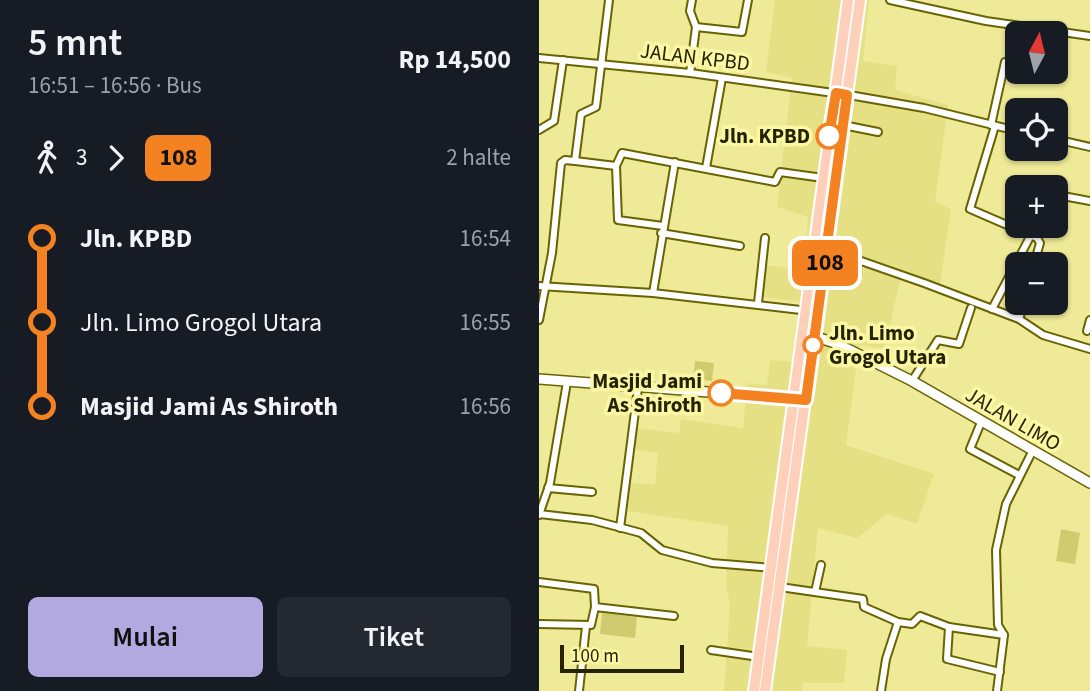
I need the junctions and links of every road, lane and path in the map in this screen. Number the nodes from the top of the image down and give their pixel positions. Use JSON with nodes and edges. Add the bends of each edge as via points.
{"nodes":[{"id":1,"x":609,"y":0,"type":"edge"},
{"id":2,"x":692,"y":0,"type":"edge"},
{"id":3,"x":748,"y":0,"type":"edge"},
{"id":4,"x":848,"y":0,"type":"edge"},
{"id":5,"x":860,"y":0,"type":"edge"},
{"id":6,"x":890,"y":0,"type":"edge"},
{"id":7,"x":696,"y":27,"type":"junction"},
{"id":8,"x":1090,"y":36,"type":"edge"},
{"id":9,"x":539,"y":58,"type":"edge"},
{"id":10,"x":563,"y":60,"type":"junction"},
{"id":11,"x":1005,"y":62,"type":"dead end"},
{"id":12,"x":601,"y":63,"type":"junction"},
{"id":13,"x":844,"y":71,"type":"junction"},
{"id":14,"x":690,"y":73,"type":"junction"},
{"id":15,"x":722,"y":78,"type":"junction"},
{"id":16,"x":841,"y":94,"type":"junction"},
{"id":17,"x":843,"y":125,"type":"junction"},
{"id":18,"x":993,"y":125,"type":"junction"},
{"id":19,"x":1005,"y":128,"type":"edge"},
{"id":20,"x":539,"y":130,"type":"edge"},
{"id":21,"x":878,"y":132,"type":"dead end"},
{"id":22,"x":1068,"y":142,"type":"edge"},
{"id":23,"x":1090,"y":147,"type":"edge"},
{"id":24,"x":575,"y":161,"type":"junction"},
{"id":25,"x":675,"y":162,"type":"junction"},
{"id":26,"x":616,"y":166,"type":"junction"},
{"id":27,"x":706,"y":168,"type":"junction"},
{"id":28,"x":823,"y":178,"type":"junction"},
{"id":29,"x":1068,"y":198,"type":"edge"},
{"id":30,"x":1090,"y":201,"type":"edge"},
{"id":31,"x":1005,"y":224,"type":"edge"},
{"id":32,"x":662,"y":230,"type":"junction"},
{"id":33,"x":765,"y":238,"type":"dead end"},
{"id":34,"x":1029,"y":238,"type":"edge"},
{"id":35,"x":740,"y":246,"type":"dead end"},
{"id":36,"x":821,"y":247,"type":"junction"},
{"id":37,"x":543,"y":286,"type":"edge"},
{"id":38,"x":653,"y":293,"type":"junction"},
{"id":39,"x":758,"y":303,"type":"junction"},
{"id":40,"x":971,"y":308,"type":"dead end"},
{"id":41,"x":992,"y":309,"type":"junction"},
{"id":42,"x":812,"y":311,"type":"junction"},
{"id":43,"x":1020,"y":315,"type":"edge"},
{"id":44,"x":1019,"y":319,"type":"junction"},
{"id":45,"x":539,"y":320,"type":"edge"},
{"id":46,"x":1090,"y":320,"type":"edge"},
{"id":47,"x":1087,"y":331,"type":"dead end"},
{"id":48,"x":809,"y":335,"type":"junction"},
{"id":49,"x":1090,"y":349,"type":"edge"},
{"id":50,"x":539,"y":379,"type":"edge"},
{"id":51,"x":567,"y":382,"type":"junction"},
{"id":52,"x":912,"y":382,"type":"junction"},
{"id":53,"x":638,"y":388,"type":"junction"},
{"id":54,"x":801,"y":399,"type":"junction"},
{"id":55,"x":982,"y":420,"type":"junction"},
{"id":56,"x":1033,"y":450,"type":"junction"},
{"id":57,"x":1019,"y":475,"type":"junction"},
{"id":58,"x":1090,"y":482,"type":"edge"},
{"id":59,"x":544,"y":490,"type":"edge"},
{"id":60,"x":592,"y":492,"type":"dead end"},
{"id":61,"x":539,"y":515,"type":"edge"},
{"id":62,"x":620,"y":527,"type":"junction"},
{"id":63,"x":780,"y":550,"type":"junction"},
{"id":64,"x":821,"y":565,"type":"dead end"},
{"id":65,"x":772,"y":568,"type":"junction"},
{"id":66,"x":539,"y":582,"type":"edge"},
{"id":67,"x":780,"y":587,"type":"junction"},
{"id":68,"x":815,"y":592,"type":"junction"},
{"id":69,"x":595,"y":607,"type":"junction"},
{"id":70,"x":674,"y":616,"type":"dead end"},
{"id":71,"x":898,"y":622,"type":"junction"},
{"id":72,"x":539,"y":624,"type":"edge"},
{"id":73,"x":586,"y":626,"type":"junction"},
{"id":74,"x":949,"y":626,"type":"junction"},
{"id":75,"x":1004,"y":635,"type":"junction"},
{"id":76,"x":711,"y":650,"type":"dead end"},
{"id":77,"x":759,"y":657,"type":"junction"},
{"id":78,"x":1000,"y":672,"type":"junction"},
{"id":79,"x":579,"y":691,"type":"edge"},
{"id":80,"x":754,"y":691,"type":"edge"},
{"id":81,"x":765,"y":691,"type":"edge"},
{"id":82,"x":881,"y":691,"type":"edge"},
{"id":83,"x":997,"y":691,"type":"edge"}],
"edges":[{"from":1,"to":12,"type":"street"},
{"from":2,"to":7,"type":"street","via":[[690,11]]},
{"from":3,"to":7,"type":"street","via":[[742,32]]},
{"from":4,"to":13,"type":"main road"},
{"from":5,"to":13,"type":"main road"},
{"from":6,"to":8,"type":"street","via":[[986,21]]},
{"from":7,"to":14,"type":"street"},
{"from":9,"to":10,"type":"street","name":"JALAN KPBD"},
{"from":10,"to":12,"type":"street","name":"JALAN KPBD"},
{"from":10,"to":20,"type":"street","via":[[554,121]]},
{"from":11,"to":18,"type":"street"},
{"from":12,"to":14,"type":"street","name":"JALAN KPBD"},
{"from":12,"to":24,"type":"street","via":[[597,104],[581,114]]},
{"from":13,"to":16,"type":"main road"},
{"from":14,"to":15,"type":"street","name":"JALAN KPBD"},
{"from":15,"to":16,"type":"street","name":"JALAN KPBD"},
{"from":15,"to":27,"type":"street"},
{"from":16,"to":17,"type":"main road"},
{"from":16,"to":18,"type":"street","name":"JALAN KPBD","via":[[924,107]]},
{"from":16,"to":28,"type":"main road"},
{"from":17,"to":21,"type":"street"},
{"from":17,"to":36,"type":"main road"},
{"from":18,"to":19,"type":"street","name":"JALAN KPBD"},
{"from":18,"to":31,"type":"street","via":[[970,209]]},
{"from":22,"to":23,"type":"street"},
{"from":24,"to":26,"type":"street"},
{"from":24,"to":37,"type":"street","via":[[561,163]]},
{"from":25,"to":26,"type":"street","via":[[622,153]]},
{"from":25,"to":27,"type":"street"},
{"from":25,"to":32,"type":"street"},
{"from":26,"to":32,"type":"street","via":[[618,220]]},
{"from":27,"to":28,"type":"street","via":[[775,182],[778,172]]},
{"from":28,"to":36,"type":"main road"},
{"from":29,"to":30,"type":"street"},
{"from":32,"to":35,"type":"street"},
{"from":32,"to":38,"type":"street"},
{"from":33,"to":39,"type":"street"},
{"from":34,"to":41,"type":"street"},
{"from":36,"to":41,"type":"street"},
{"from":36,"to":42,"type":"main road"},
{"from":37,"to":38,"type":"street"},
{"from":37,"to":45,"type":"street"},
{"from":38,"to":39,"type":"street"},
{"from":39,"to":42,"type":"street"},
{"from":40,"to":52,"type":"street","via":[[959,344],[938,340]]},
{"from":41,"to":44,"type":"street"},
{"from":42,"to":48,"type":"main road"},
{"from":43,"to":44,"type":"street"},
{"from":44,"to":49,"type":"street","via":[[1043,335]]},
{"from":46,"to":47,"type":"street"},
{"from":48,"to":52,"type":"street","name":"JALAN LIMO","via":[[838,344]]},
{"from":48,"to":54,"type":"main road"},
{"from":50,"to":51,"type":"street"},
{"from":51,"to":53,"type":"street"},
{"from":51,"to":59,"type":"street"},
{"from":52,"to":55,"type":"street","name":"JALAN LIMO"},
{"from":53,"to":54,"type":"street"},
{"from":53,"to":62,"type":"street"},
{"from":54,"to":63,"type":"main road"},
{"from":55,"to":56,"type":"street","name":"JALAN LIMO"},
{"from":55,"to":57,"type":"street","via":[[970,449]]},
{"from":56,"to":57,"type":"street"},
{"from":56,"to":58,"type":"street","name":"JALAN LIMO"},
{"from":57,"to":75,"type":"street","via":[[1006,504],[996,550],[998,625]]},
{"from":59,"to":60,"type":"street"},
{"from":59,"to":61,"type":"street"},
{"from":61,"to":62,"type":"street"},
{"from":62,"to":65,"type":"street","via":[[641,533],[662,551],[712,563]]},
{"from":63,"to":65,"type":"main road"},
{"from":63,"to":67,"type":"main road"},
{"from":64,"to":68,"type":"street"},
{"from":65,"to":77,"type":"main road"},
{"from":66,"to":69,"type":"street","via":[[594,589]]},
{"from":67,"to":68,"type":"street"},
{"from":67,"to":81,"type":"main road"},
{"from":68,"to":71,"type":"street","via":[[864,599],[865,607]]},
{"from":69,"to":70,"type":"street"},
{"from":69,"to":73,"type":"street","via":[[594,620]]},
{"from":71,"to":74,"type":"street","via":[[912,624],[919,616]]},
{"from":71,"to":82,"type":"street"},
{"from":72,"to":73,"type":"street"},
{"from":73,"to":79,"type":"street"},
{"from":74,"to":75,"type":"street"},
{"from":74,"to":78,"type":"street","via":[[947,659]]},
{"from":75,"to":78,"type":"street"},
{"from":76,"to":77,"type":"street"},
{"from":77,"to":80,"type":"main road"},
{"from":78,"to":83,"type":"street"}]}
